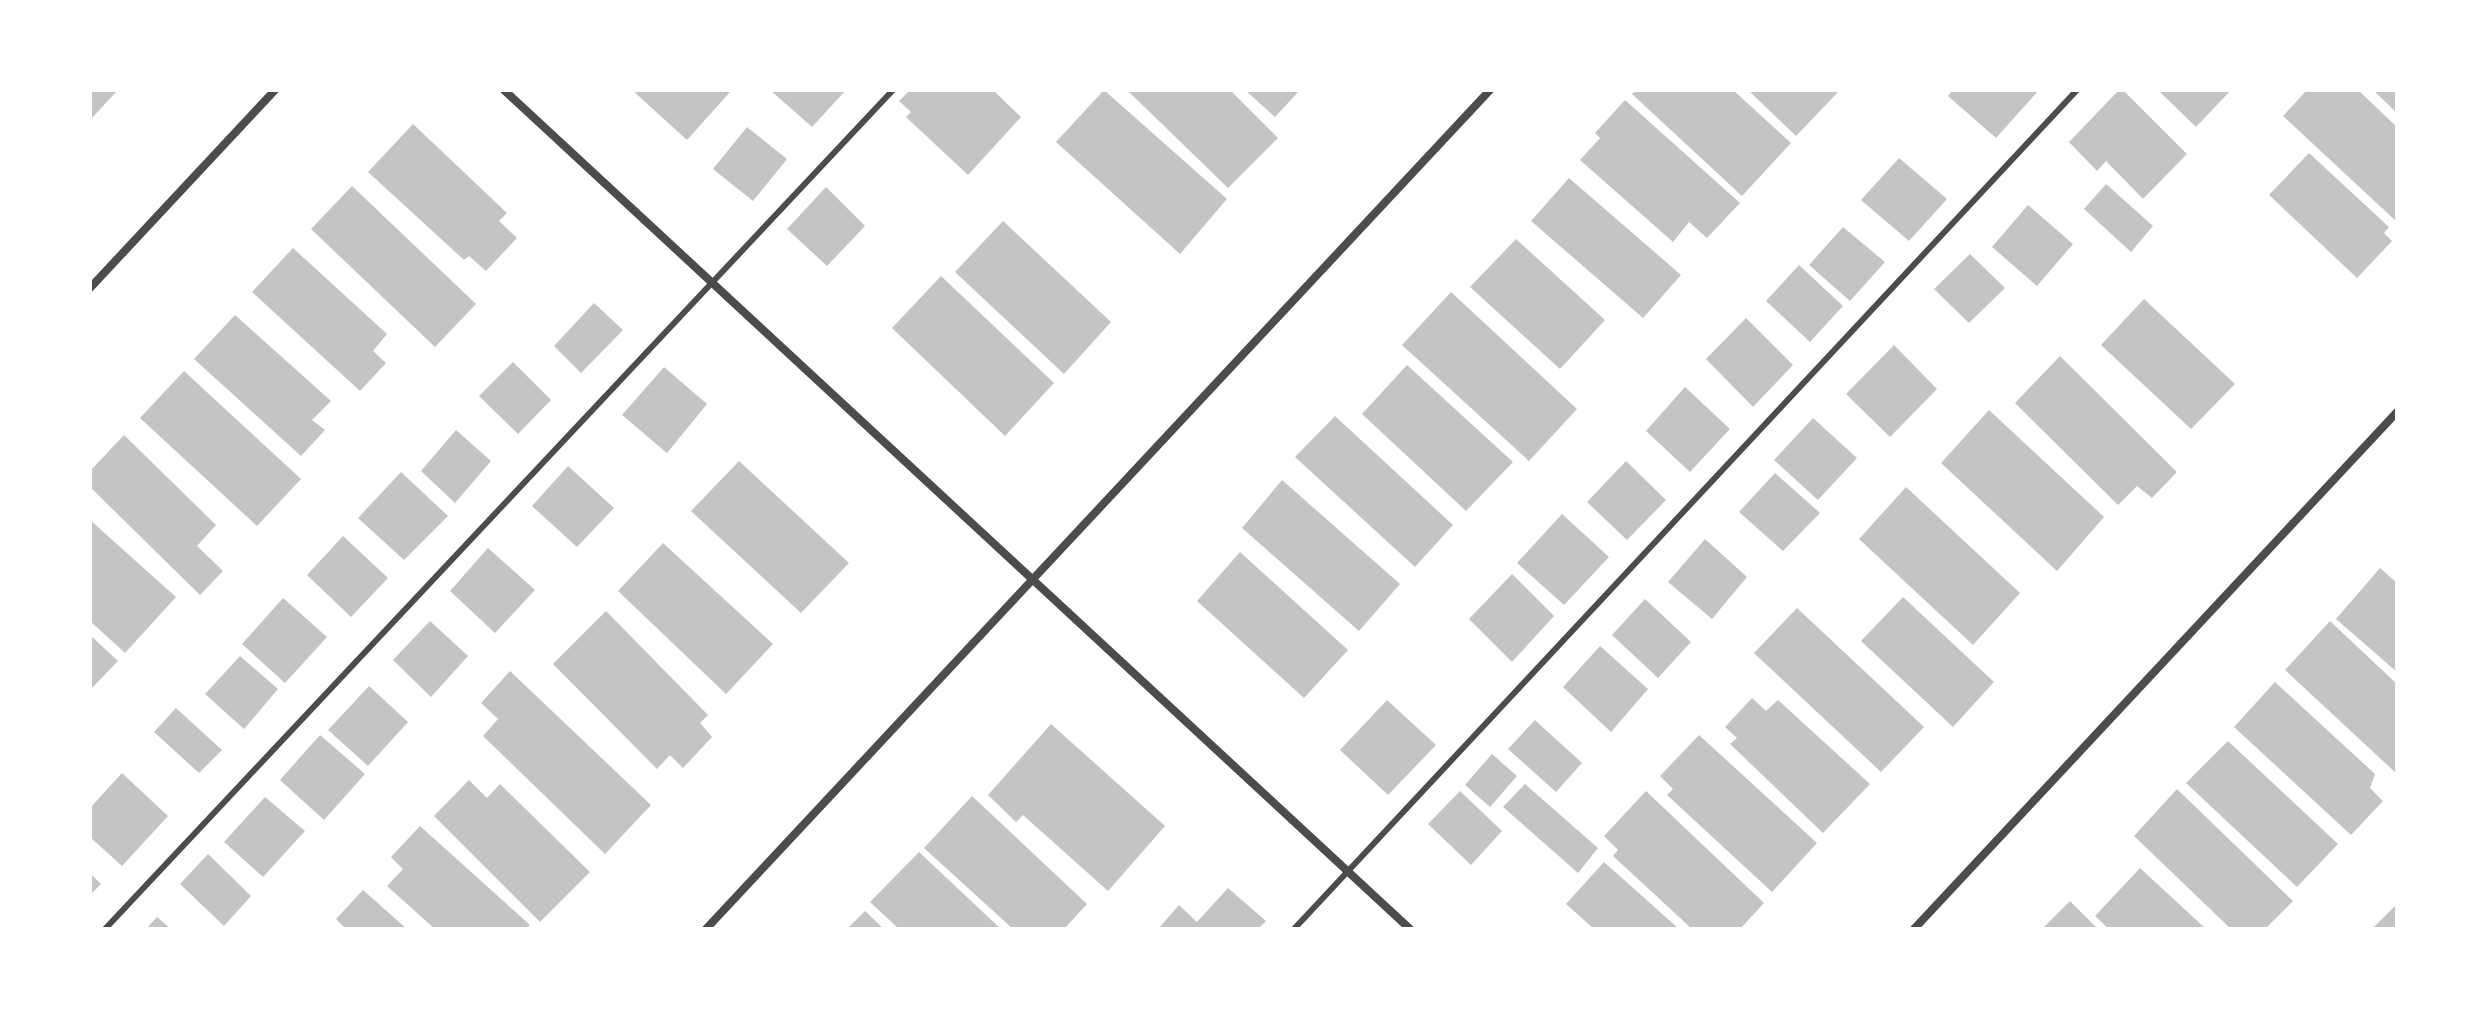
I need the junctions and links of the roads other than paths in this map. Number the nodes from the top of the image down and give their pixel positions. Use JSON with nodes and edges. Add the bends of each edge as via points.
{"nodes":[{"id":1,"x":275,"y":90,"type":"edge"},
{"id":2,"x":504,"y":90,"type":"edge"},
{"id":3,"x":893,"y":90,"type":"edge"},
{"id":4,"x":1490,"y":90,"type":"edge"},
{"id":5,"x":2077,"y":90,"type":"edge"},
{"id":6,"x":712,"y":283,"type":"junction"},
{"id":7,"x":90,"y":288,"type":"edge"},
{"id":8,"x":2397,"y":412,"type":"edge"},
{"id":9,"x":1033,"y":580,"type":"junction"},
{"id":10,"x":1347,"y":871,"type":"junction"},
{"id":11,"x":105,"y":929,"type":"edge"},
{"id":12,"x":706,"y":929,"type":"edge"},
{"id":13,"x":1294,"y":929,"type":"edge"},
{"id":14,"x":1410,"y":929,"type":"edge"},
{"id":15,"x":1914,"y":929,"type":"edge"}],
"edges":[{"from":1,"to":7,"type":"street"},
{"from":2,"to":6,"type":"street"},
{"from":3,"to":6,"type":"lane"},
{"from":4,"to":9,"type":"street"},
{"from":5,"to":10,"type":"lane"},
{"from":6,"to":9,"type":"street"},
{"from":6,"to":11,"type":"lane"},
{"from":8,"to":15,"type":"street"},
{"from":9,"to":10,"type":"street"},
{"from":9,"to":12,"type":"street"},
{"from":10,"to":13,"type":"lane"},
{"from":10,"to":14,"type":"street"}]}
